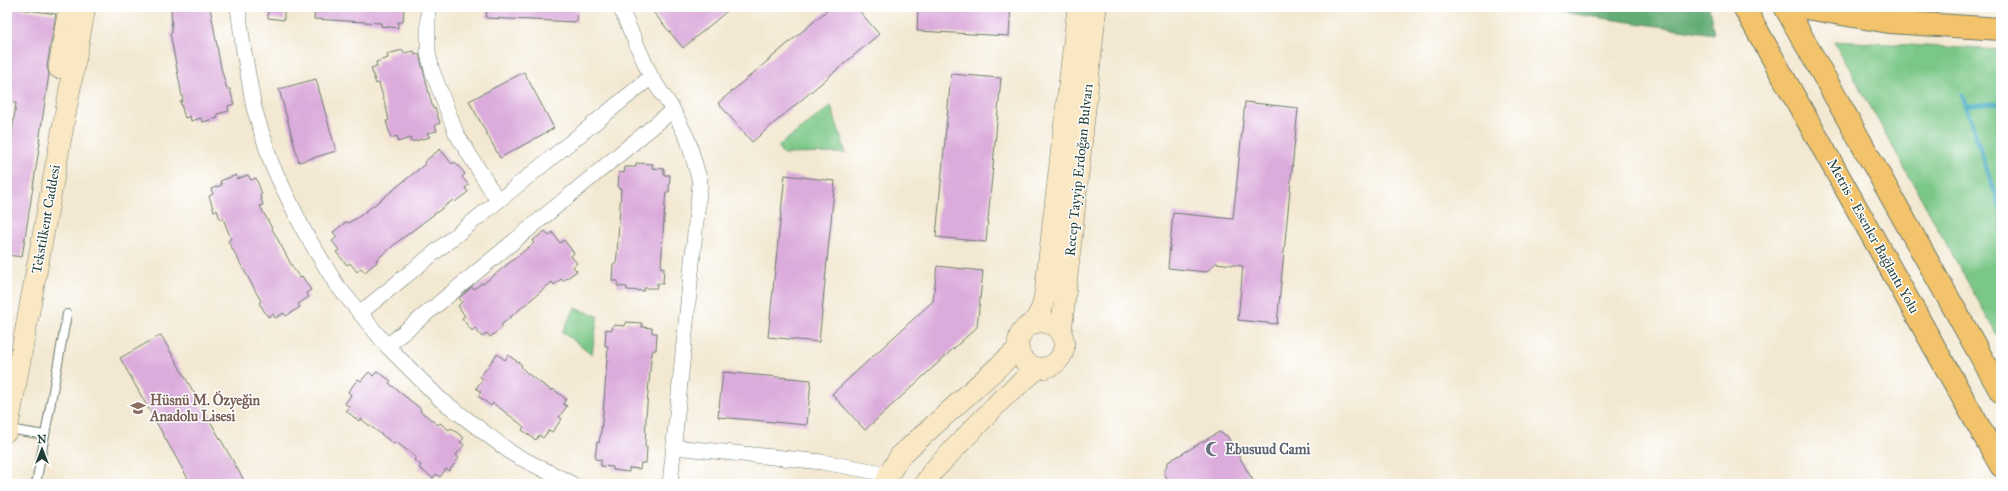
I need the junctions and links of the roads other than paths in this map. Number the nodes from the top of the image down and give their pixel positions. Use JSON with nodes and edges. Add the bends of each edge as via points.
{"nodes":[{"id":1,"x":69,"y":7,"type":"edge"},
{"id":2,"x":85,"y":7,"type":"edge"},
{"id":3,"x":238,"y":7,"type":"edge"},
{"id":4,"x":428,"y":7,"type":"edge"},
{"id":5,"x":620,"y":7,"type":"edge"},
{"id":6,"x":1078,"y":7,"type":"edge"},
{"id":7,"x":1096,"y":7,"type":"edge"},
{"id":8,"x":1744,"y":7,"type":"edge"},
{"id":9,"x":1785,"y":7,"type":"edge"},
{"id":10,"x":1800,"y":7,"type":"edge"},
{"id":11,"x":2001,"y":29,"type":"edge"},
{"id":12,"x":651,"y":77,"type":"junction"},
{"id":13,"x":673,"y":110,"type":"junction"},
{"id":14,"x":498,"y":201,"type":"junction"},
{"id":15,"x":360,"y":313,"type":"junction"},
{"id":16,"x":67,"y":314,"type":"dead end"},
{"id":17,"x":1034,"y":323,"type":"junction"},
{"id":18,"x":1061,"y":333,"type":"junction"},
{"id":19,"x":387,"y":346,"type":"junction"},
{"id":20,"x":1018,"y":349,"type":"junction"},
{"id":21,"x":1038,"y":368,"type":"junction"},
{"id":22,"x":7,"y":381,"type":"edge"},
{"id":23,"x":2001,"y":392,"type":"edge"},
{"id":24,"x":7,"y":429,"type":"edge"},
{"id":25,"x":45,"y":435,"type":"junction"},
{"id":26,"x":674,"y":447,"type":"junction"},
{"id":27,"x":2001,"y":466,"type":"edge"},
{"id":28,"x":887,"y":479,"type":"edge"},
{"id":29,"x":36,"y":484,"type":"edge"},
{"id":30,"x":572,"y":484,"type":"edge"},
{"id":31,"x":670,"y":484,"type":"edge"},
{"id":32,"x":925,"y":484,"type":"edge"}],
"edges":[{"from":1,"to":22,"type":"street","name":"Tekstilkent Caddesi"},
{"from":2,"to":24,"type":"street","name":"Tekstilkent Caddesi"},
{"from":3,"to":15,"type":"street","via":[[254,108],[272,166],[304,231],[336,284]]},
{"from":4,"to":14,"type":"street","via":[[428,53],[432,70],[456,133]]},
{"from":5,"to":12,"type":"street"},
{"from":6,"to":17,"type":"street","name":"Recep Tayyip Erdoğan Bulvarı","via":[[1045,292],[1042,308]]},
{"from":7,"to":18,"type":"street","name":"Recep Tayyip Erdoğan Bulvarı"},
{"from":8,"to":27,"type":"highway","name":"Metris - Esenler Bağlantı Yolu"},
{"from":9,"to":23,"type":"highway"},
{"from":10,"to":11,"type":"highway","via":[[1889,22]]},
{"from":12,"to":13,"type":"street"},
{"from":12,"to":14,"type":"street"},
{"from":13,"to":19,"type":"street"},
{"from":13,"to":26,"type":"street","via":[[688,140],[700,182]]},
{"from":14,"to":15,"type":"street"},
{"from":15,"to":19,"type":"street"},
{"from":16,"to":25,"type":"lane"},
{"from":17,"to":18,"type":"street","via":[[1047,322]]},
{"from":17,"to":20,"type":"street","via":[[1022,331],[1018,339]]},
{"from":18,"to":21,"type":"street","via":[[1064,349],[1060,357],[1046,367]]},
{"from":19,"to":30,"type":"street","via":[[446,404],[513,454]]},
{"from":20,"to":21,"type":"street","via":[[1025,361]]},
{"from":20,"to":28,"type":"street","via":[[900,456]]},
{"from":21,"to":32,"type":"street","via":[[1003,398],[933,471]]},
{"from":24,"to":25,"type":"lane"},
{"from":25,"to":29,"type":"lane"},
{"from":26,"to":28,"type":"street","via":[[822,462]]},
{"from":26,"to":31,"type":"street"}]}
